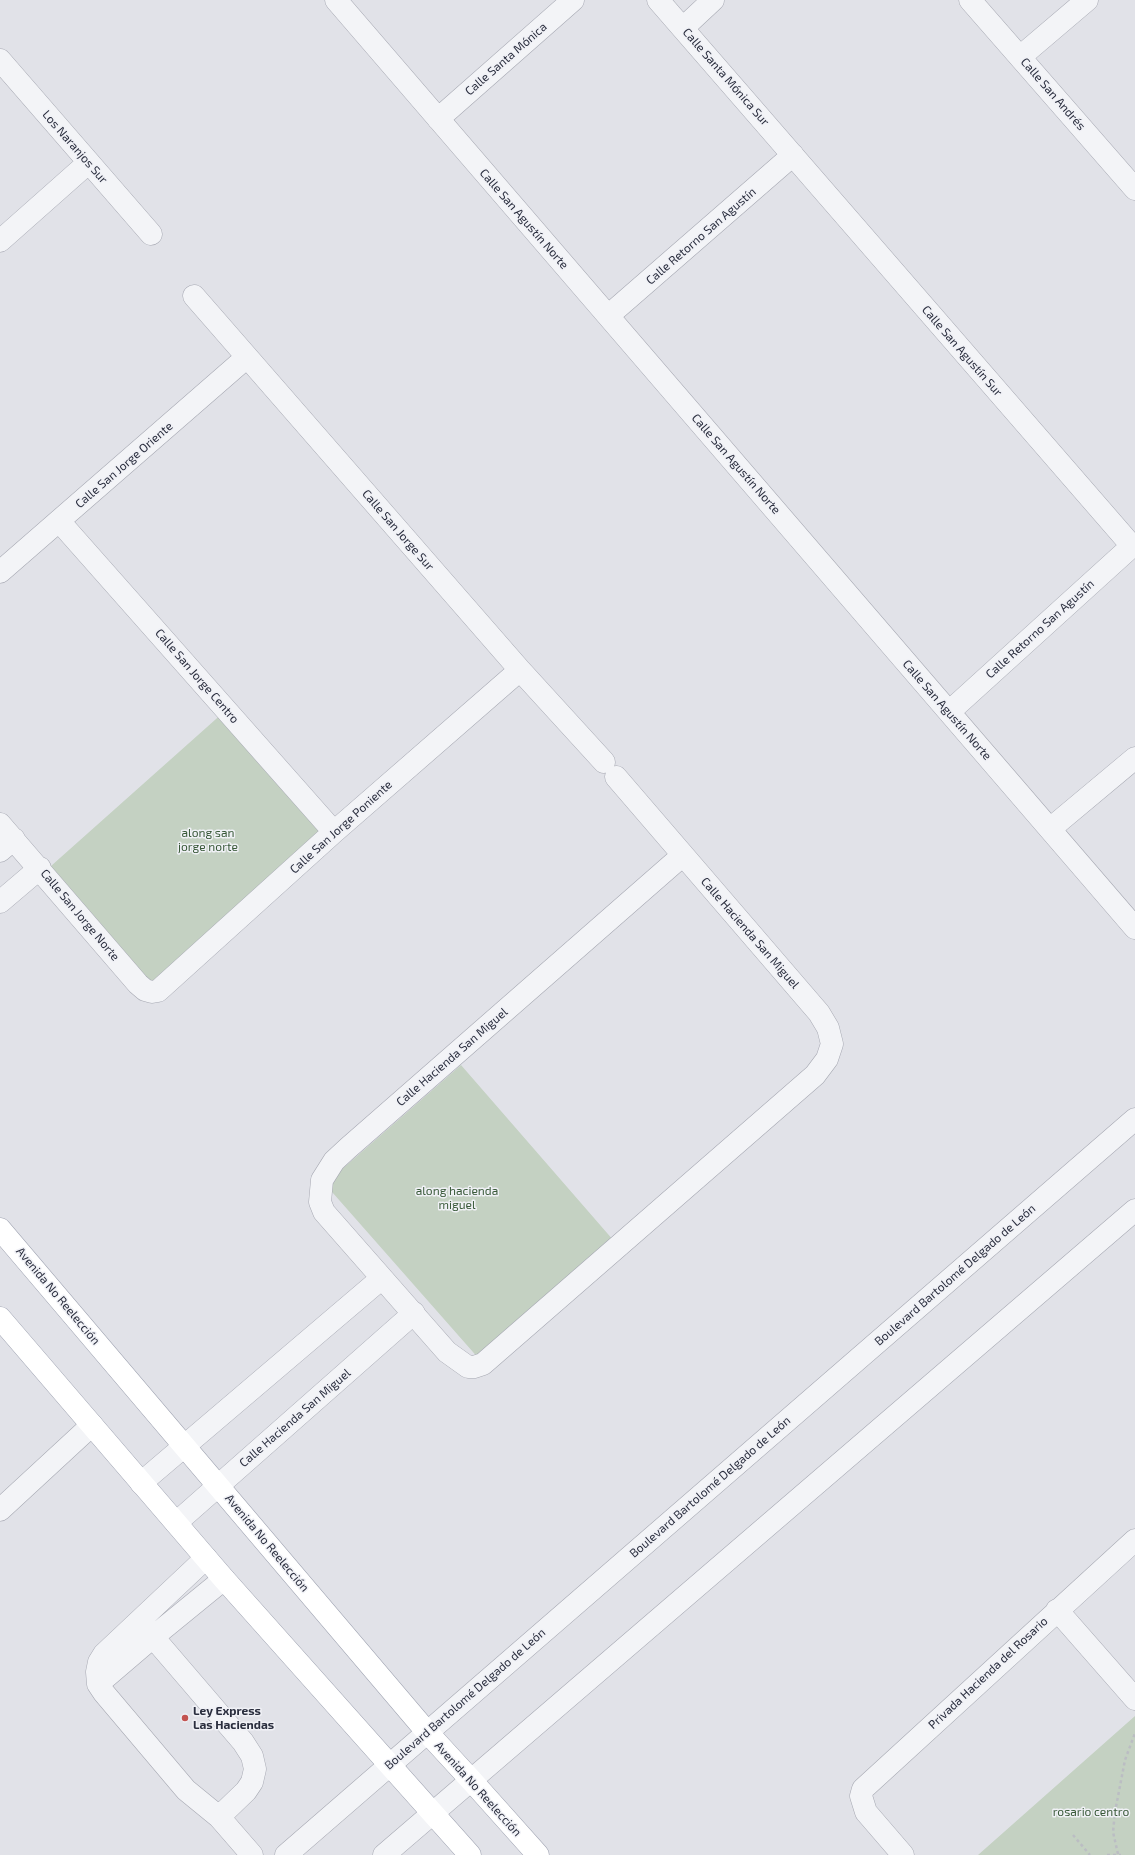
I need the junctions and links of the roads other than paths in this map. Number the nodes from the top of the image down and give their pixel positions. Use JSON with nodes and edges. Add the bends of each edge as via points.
{"nodes":[{"id":1,"x":336,"y":0,"type":"edge"},
{"id":2,"x":573,"y":0,"type":"edge"},
{"id":3,"x":658,"y":0,"type":"edge"},
{"id":4,"x":713,"y":0,"type":"edge"},
{"id":5,"x":970,"y":0,"type":"edge"},
{"id":6,"x":1087,"y":0,"type":"edge"},
{"id":7,"x":683,"y":28,"type":"junction"},
{"id":8,"x":1020,"y":57,"type":"junction"},
{"id":9,"x":0,"y":60,"type":"edge"},
{"id":10,"x":438,"y":119,"type":"junction"},
{"id":11,"x":793,"y":155,"type":"junction"},
{"id":12,"x":88,"y":163,"type":"junction"},
{"id":13,"x":1135,"y":189,"type":"edge"},
{"id":14,"x":150,"y":234,"type":"dead end"},
{"id":15,"x":0,"y":241,"type":"edge"},
{"id":16,"x":194,"y":296,"type":"dead end"},
{"id":17,"x":608,"y":316,"type":"junction"},
{"id":18,"x":247,"y":357,"type":"junction"},
{"id":19,"x":59,"y":521,"type":"junction"},
{"id":20,"x":1132,"y":546,"type":"joint"},
{"id":21,"x":0,"y":572,"type":"edge"},
{"id":22,"x":520,"y":670,"type":"junction"},
{"id":23,"x":949,"y":712,"type":"junction"},
{"id":24,"x":1135,"y":758,"type":"edge"},
{"id":25,"x":1050,"y":829,"type":"junction"},
{"id":26,"x":334,"y":832,"type":"junction"},
{"id":27,"x":5,"y":838,"type":"edge"},
{"id":28,"x":682,"y":856,"type":"junction"},
{"id":29,"x":40,"y":868,"type":"junction"},
{"id":30,"x":0,"y":902,"type":"edge"},
{"id":31,"x":1135,"y":928,"type":"edge"},
{"id":32,"x":165,"y":986,"type":"joint"},
{"id":33,"x":1135,"y":1119,"type":"edge"},
{"id":34,"x":1135,"y":1210,"type":"edge"},
{"id":35,"x":0,"y":1229,"type":"edge"},
{"id":36,"x":382,"y":1278,"type":"junction"},
{"id":37,"x":414,"y":1313,"type":"junction"},
{"id":38,"x":0,"y":1318,"type":"edge"},
{"id":39,"x":92,"y":1425,"type":"junction"},
{"id":40,"x":185,"y":1445,"type":"junction"},
{"id":41,"x":141,"y":1483,"type":"junction"},
{"id":42,"x":218,"y":1486,"type":"junction"},
{"id":43,"x":0,"y":1510,"type":"edge"},
{"id":44,"x":176,"y":1523,"type":"junction"},
{"id":45,"x":1135,"y":1540,"type":"edge"},
{"id":46,"x":206,"y":1558,"type":"junction"},
{"id":47,"x":224,"y":1579,"type":"junction"},
{"id":48,"x":1057,"y":1610,"type":"junction"},
{"id":49,"x":153,"y":1637,"type":"junction"},
{"id":50,"x":98,"y":1684,"type":"junction"},
{"id":51,"x":1135,"y":1699,"type":"edge"},
{"id":52,"x":427,"y":1732,"type":"junction"},
{"id":53,"x":388,"y":1766,"type":"junction"},
{"id":54,"x":472,"y":1780,"type":"junction"},
{"id":55,"x":432,"y":1814,"type":"junction"},
{"id":56,"x":219,"y":1817,"type":"junction"},
{"id":57,"x":252,"y":1855,"type":"edge"},
{"id":58,"x":286,"y":1855,"type":"edge"},
{"id":59,"x":384,"y":1855,"type":"edge"},
{"id":60,"x":470,"y":1855,"type":"edge"},
{"id":61,"x":538,"y":1855,"type":"edge"},
{"id":62,"x":903,"y":1855,"type":"edge"}],
"edges":[{"from":1,"to":10,"type":"street","name":"Calle San Agustín Norte"},
{"from":2,"to":10,"type":"street","name":"Calle Santa Mónica"},
{"from":3,"to":7,"type":"street","name":"Calle Santa Mónica Sur"},
{"from":4,"to":7,"type":"street"},
{"from":5,"to":8,"type":"street","name":"Calle San Andrés"},
{"from":6,"to":8,"type":"street"},
{"from":7,"to":11,"type":"street","name":"Calle Santa Mónica Sur"},
{"from":8,"to":13,"type":"street","name":"Calle San Andrés"},
{"from":9,"to":12,"type":"street","name":"Los Naranjos Sur"},
{"from":10,"to":17,"type":"street","name":"Calle San Agustín Norte"},
{"from":11,"to":17,"type":"street","name":"Calle Retorno San Agustín"},
{"from":11,"to":20,"type":"street","name":"Calle San Agustín Sur"},
{"from":12,"to":14,"type":"street","name":"Los Naranjos Sur"},
{"from":12,"to":15,"type":"street"},
{"from":16,"to":18,"type":"street","name":"Calle San Jorge Sur"},
{"from":17,"to":23,"type":"street","name":"Calle San Agustín Norte"},
{"from":18,"to":19,"type":"street","name":"Calle San Jorge Oriente"},
{"from":18,"to":22,"type":"street","name":"Calle San Jorge Sur"},
{"from":19,"to":21,"type":"street","name":"Calle San Jorge Oriente"},
{"from":19,"to":26,"type":"street","name":"Calle San Jorge Centro"},
{"from":20,"to":23,"type":"street","name":"Calle Retorno San Agustín"},
{"from":22,"to":26,"type":"street","name":"Calle San Jorge Poniente"},
{"from":22,"to":28,"type":"street","name":"Calle San Jorge Sur","via":[[610,769]]},
{"from":23,"to":25,"type":"street","name":"Calle San Agustín Norte"},
{"from":24,"to":25,"type":"street"},
{"from":25,"to":31,"type":"street","name":"Calle San Agustín Norte"},
{"from":26,"to":32,"type":"street","name":"Calle San Jorge Poniente"},
{"from":27,"to":29,"type":"street","name":"Calle San Jorge Norte"},
{"from":28,"to":36,"type":"street","name":"Calle Hacienda San Miguel","via":[[334,1161],[322,1180],[320,1202],[324,1212]]},
{"from":28,"to":37,"type":"street","name":"Calle Hacienda San Miguel","via":[[819,1012],[828,1028],[832,1044],[828,1059],[809,1080],[483,1364],[468,1367],[462,1364]]},
{"from":29,"to":30,"type":"street"},
{"from":29,"to":32,"type":"street","name":"Calle San Jorge Norte","via":[[138,984],[152,992]]},
{"from":33,"to":52,"type":"street","name":"Boulevard Bartolomé Delgado de León"},
{"from":34,"to":54,"type":"street"},
{"from":35,"to":40,"type":"main road","name":"Avenida No Reelección"},
{"from":36,"to":37,"type":"street","name":"Calle Hacienda San Miguel"},
{"from":36,"to":40,"type":"street"},
{"from":37,"to":42,"type":"street","name":"Calle Hacienda San Miguel"},
{"from":38,"to":39,"type":"main road"},
{"from":39,"to":41,"type":"main road"},
{"from":39,"to":43,"type":"street"},
{"from":40,"to":41,"type":"street"},
{"from":40,"to":42,"type":"main road","name":"Avenida No Reelección"},
{"from":41,"to":44,"type":"main road"},
{"from":42,"to":44,"type":"street","name":"Calle Hacienda San Miguel"},
{"from":42,"to":52,"type":"main road","name":"Avenida No Reelección"},
{"from":44,"to":46,"type":"main road"},
{"from":45,"to":48,"type":"street","name":"Privada Hacienda del Rosario"},
{"from":46,"to":47,"type":"main road"},
{"from":46,"to":50,"type":"street","via":[[104,1654],[99,1662]]},
{"from":47,"to":49,"type":"street"},
{"from":47,"to":53,"type":"main road"},
{"from":48,"to":51,"type":"street"},
{"from":48,"to":62,"type":"street","name":"Privada Hacienda del Rosario","via":[[863,1790],[862,1806]]},
{"from":49,"to":50,"type":"street"},
{"from":49,"to":56,"type":"street","via":[[243,1742],[252,1756],[256,1769],[252,1782]]},
{"from":50,"to":56,"type":"street","via":[[186,1790]]},
{"from":52,"to":53,"type":"street","name":"Boulevard Bartolomé Delgado de León"},
{"from":52,"to":54,"type":"main road","name":"Avenida No Reelección"},
{"from":53,"to":55,"type":"main road"},
{"from":53,"to":58,"type":"street","name":"Boulevard Bartolomé Delgado de León"},
{"from":54,"to":55,"type":"street"},
{"from":54,"to":61,"type":"main road","name":"Avenida No Reelección"},
{"from":55,"to":59,"type":"street"},
{"from":55,"to":60,"type":"main road"},
{"from":56,"to":57,"type":"street"}]}
